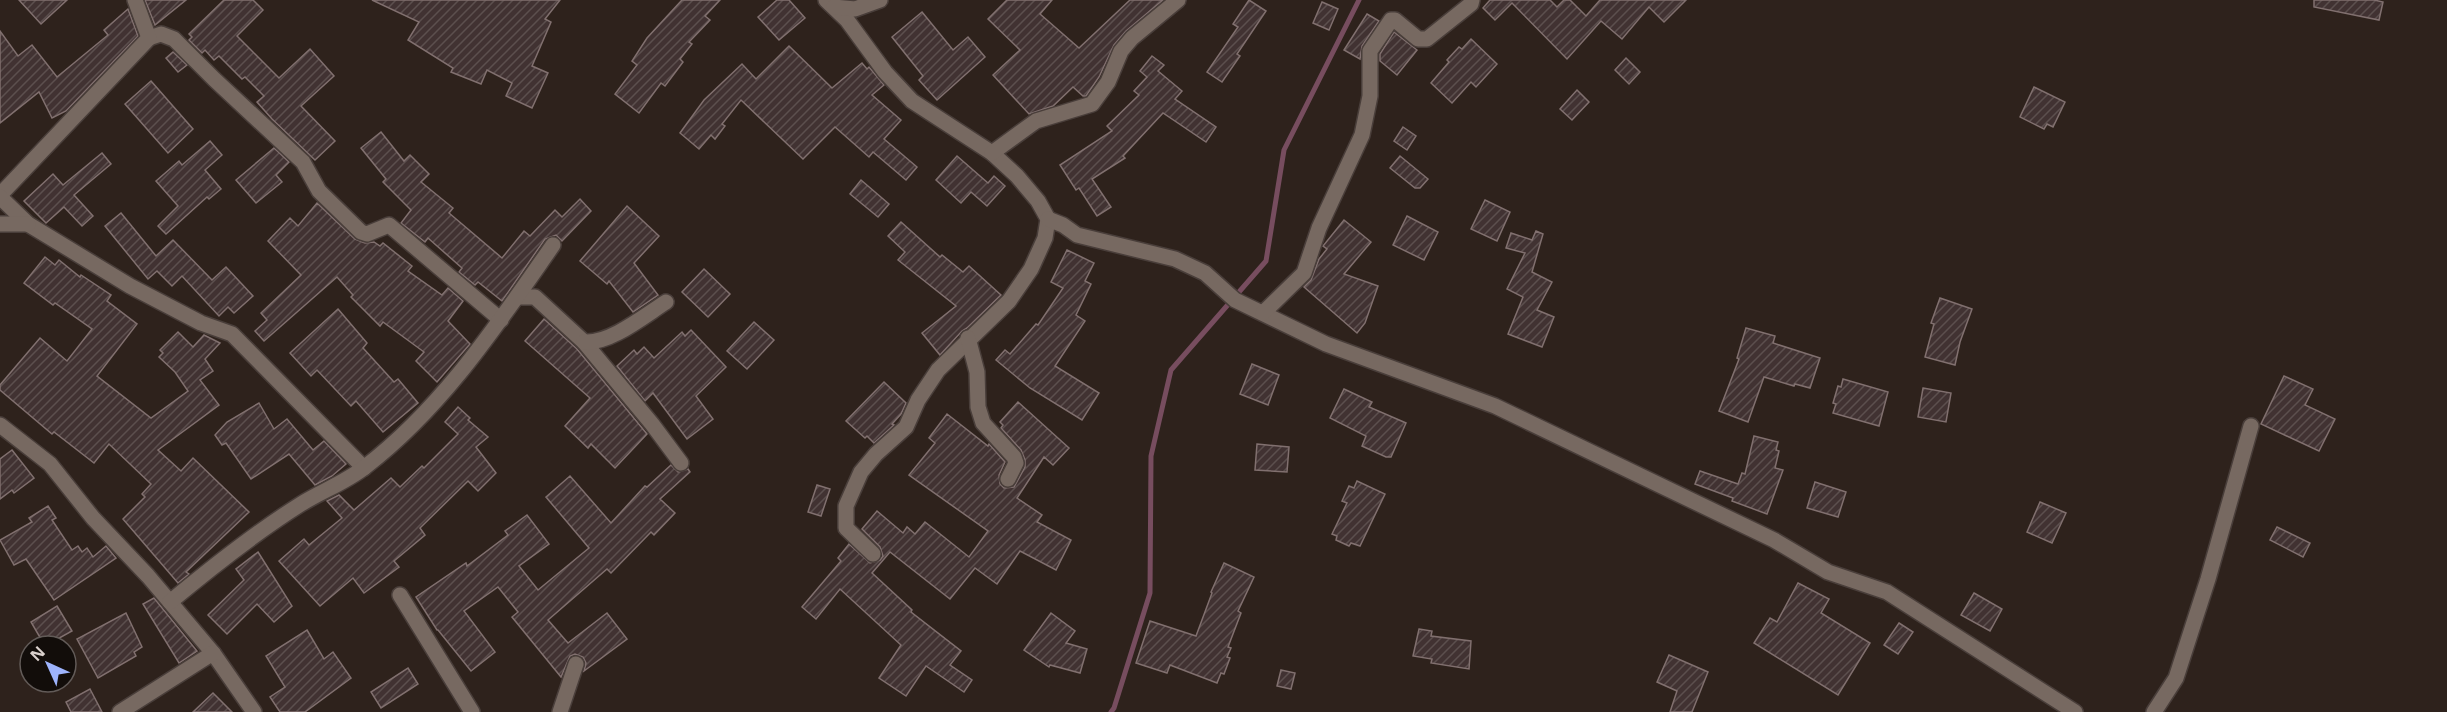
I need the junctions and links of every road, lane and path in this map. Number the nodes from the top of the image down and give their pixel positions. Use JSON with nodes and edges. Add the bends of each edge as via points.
{"nodes":[{"id":1,"x":135,"y":0,"type":"edge"},
{"id":2,"x":880,"y":0,"type":"edge"},
{"id":3,"x":1178,"y":0,"type":"edge"},
{"id":4,"x":1472,"y":0,"type":"edge"},
{"id":5,"x":830,"y":4,"type":"edge"},
{"id":6,"x":149,"y":38,"type":"junction"},
{"id":7,"x":992,"y":153,"type":"junction"},
{"id":8,"x":0,"y":196,"type":"edge"},
{"id":9,"x":1048,"y":219,"type":"junction"},
{"id":10,"x":0,"y":224,"type":"edge"},
{"id":11,"x":28,"y":224,"type":"junction"},
{"id":12,"x":553,"y":245,"type":"dead end"},
{"id":13,"x":516,"y":297,"type":"junction"},
{"id":14,"x":666,"y":302,"type":"dead end"},
{"id":15,"x":1263,"y":313,"type":"junction"},
{"id":16,"x":501,"y":320,"type":"junction"},
{"id":17,"x":968,"y":338,"type":"junction"},
{"id":18,"x":584,"y":342,"type":"junction"},
{"id":19,"x":0,"y":425,"type":"edge"},
{"id":20,"x":2251,"y":426,"type":"dead end"},
{"id":21,"x":681,"y":464,"type":"dead end"},
{"id":22,"x":364,"y":468,"type":"junction"},
{"id":23,"x":1008,"y":479,"type":"dead end"},
{"id":24,"x":873,"y":554,"type":"dead end"},
{"id":25,"x":400,"y":596,"type":"dead end"},
{"id":26,"x":170,"y":603,"type":"junction"},
{"id":27,"x":213,"y":653,"type":"junction"},
{"id":28,"x":576,"y":664,"type":"dead end"},
{"id":29,"x":120,"y":712,"type":"edge"},
{"id":30,"x":254,"y":712,"type":"edge"},
{"id":31,"x":472,"y":712,"type":"edge"},
{"id":32,"x":560,"y":712,"type":"edge"},
{"id":33,"x":2075,"y":712,"type":"edge"},
{"id":34,"x":2154,"y":712,"type":"edge"}],
"edges":[{"from":1,"to":6,"type":"street"},
{"from":2,"to":5,"type":"street","via":[[855,9]]},
{"from":3,"to":7,"type":"street","via":[[1121,51],[1108,82],[1092,104],[1036,121]]},
{"from":4,"to":15,"type":"street","via":[[1427,39],[1418,39],[1391,20],[1370,51],[1370,96],[1362,135],[1319,228],[1304,273]]},
{"from":5,"to":7,"type":"street","via":[[912,100]]},
{"from":6,"to":8,"type":"street"},
{"from":6,"to":16,"type":"street","via":[[161,34],[174,39],[303,162],[319,191],[361,232],[367,234],[388,225]]},
{"from":7,"to":9,"type":"street","via":[[1017,176]]},
{"from":8,"to":11,"type":"street"},
{"from":9,"to":15,"type":"street","via":[[1077,235],[1175,259],[1204,273],[1224,293]]},
{"from":9,"to":17,"type":"street","via":[[1045,238],[1031,269],[1009,301]]},
{"from":10,"to":11,"type":"street"},
{"from":11,"to":22,"type":"street","via":[[130,286],[201,323],[232,334]]},
{"from":12,"to":13,"type":"street"},
{"from":13,"to":16,"type":"street"},
{"from":13,"to":18,"type":"street","via":[[535,297]]},
{"from":14,"to":18,"type":"street","via":[[608,338]]},
{"from":15,"to":33,"type":"street","via":[[1326,344],[1495,406],[1774,540],[1828,572],[1887,592]]},
{"from":16,"to":22,"type":"street","via":[[426,413]]},
{"from":17,"to":23,"type":"street","via":[[983,423],[1016,463]]},
{"from":17,"to":24,"type":"street","via":[[938,370],[906,427],[861,472],[846,506],[846,528]]},
{"from":18,"to":21,"type":"street"},
{"from":19,"to":26,"type":"street","via":[[50,464]]},
{"from":20,"to":34,"type":"street","via":[[2176,678]]},
{"from":22,"to":26,"type":"street","via":[[255,536]]},
{"from":25,"to":31,"type":"street"},
{"from":26,"to":27,"type":"street"},
{"from":27,"to":29,"type":"street"},
{"from":27,"to":30,"type":"street"},
{"from":28,"to":32,"type":"street"}]}
